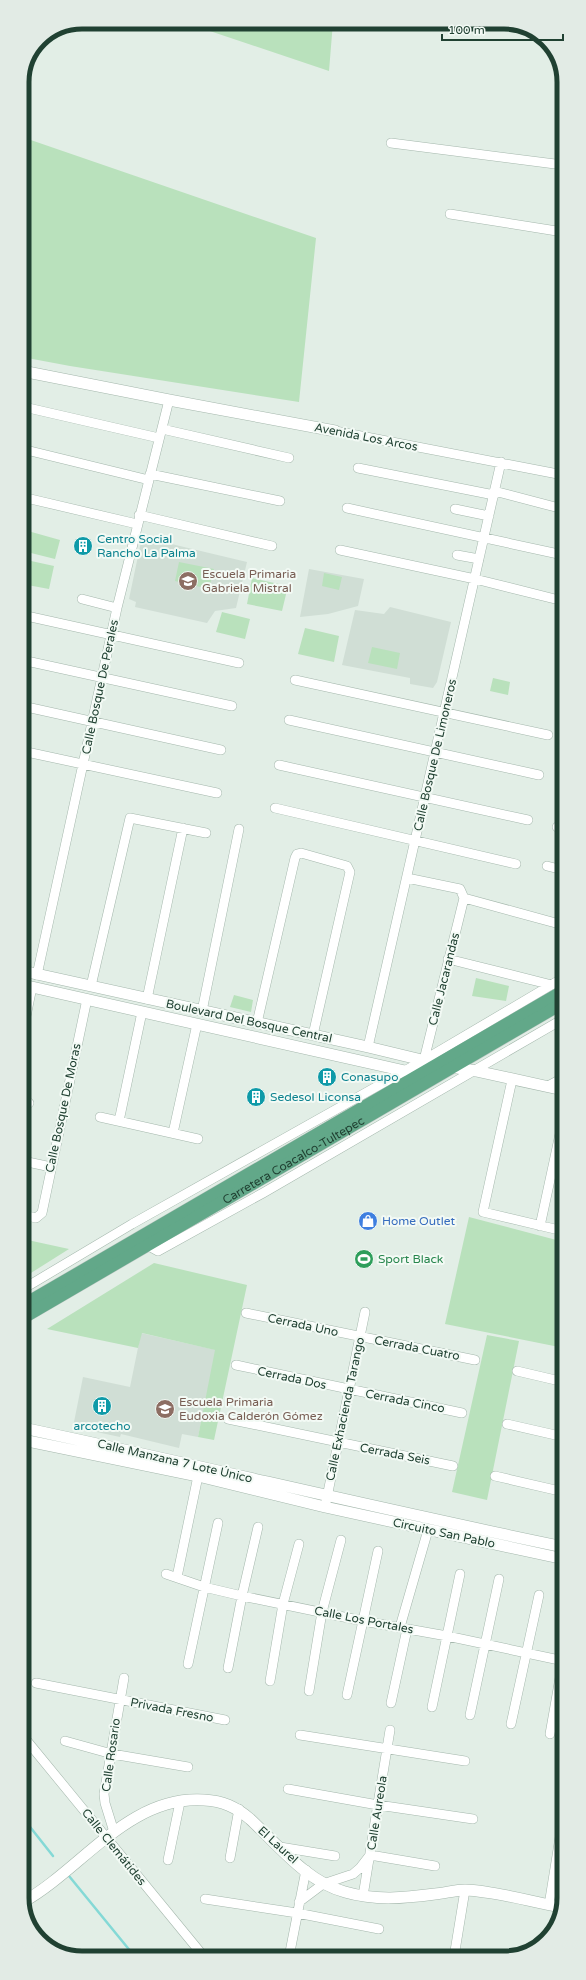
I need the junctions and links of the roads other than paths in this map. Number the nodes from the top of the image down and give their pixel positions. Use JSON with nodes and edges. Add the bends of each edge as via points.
{"nodes":[{"id":1,"x":391,"y":143,"type":"dead end"},
{"id":2,"x":557,"y":164,"type":"edge"},
{"id":3,"x":450,"y":214,"type":"dead end"},
{"id":4,"x":557,"y":231,"type":"edge"},
{"id":5,"x":29,"y":372,"type":"edge"},
{"id":6,"x":169,"y":400,"type":"junction"},
{"id":7,"x":29,"y":408,"type":"edge"},
{"id":8,"x":335,"y":430,"type":"joint"},
{"id":9,"x":161,"y":434,"type":"junction"},
{"id":10,"x":29,"y":451,"type":"edge"},
{"id":11,"x":289,"y":458,"type":"dead end"},
{"id":12,"x":501,"y":462,"type":"junction"},
{"id":13,"x":358,"y":468,"type":"dead end"},
{"id":14,"x":557,"y":474,"type":"edge"},
{"id":15,"x":150,"y":477,"type":"junction"},
{"id":16,"x":494,"y":493,"type":"junction"},
{"id":17,"x":29,"y":499,"type":"edge"},
{"id":18,"x":280,"y":501,"type":"dead end"},
{"id":19,"x":347,"y":508,"type":"dead end"},
{"id":20,"x":557,"y":508,"type":"edge"},
{"id":21,"x":455,"y":510,"type":"dead end"},
{"id":22,"x":489,"y":516,"type":"junction"},
{"id":23,"x":138,"y":520,"type":"junction"},
{"id":24,"x":484,"y":537,"type":"junction"},
{"id":25,"x":272,"y":546,"type":"dead end"},
{"id":26,"x":340,"y":550,"type":"dead end"},
{"id":27,"x":557,"y":554,"type":"edge"},
{"id":28,"x":457,"y":555,"type":"dead end"},
{"id":29,"x":479,"y":559,"type":"junction"},
{"id":30,"x":475,"y":579,"type":"junction"},
{"id":31,"x":82,"y":598,"type":"dead end"},
{"id":32,"x":557,"y":600,"type":"edge"},
{"id":33,"x":117,"y":608,"type":"junction"},
{"id":34,"x":29,"y":617,"type":"edge"},
{"id":35,"x":111,"y":635,"type":"junction"},
{"id":36,"x":29,"y":662,"type":"edge"},
{"id":37,"x":239,"y":663,"type":"dead end"},
{"id":38,"x":102,"y":678,"type":"junction"},
{"id":39,"x":295,"y":680,"type":"dead end"},
{"id":40,"x":232,"y":706,"type":"dead end"},
{"id":41,"x":29,"y":708,"type":"edge"},
{"id":42,"x":444,"y":712,"type":"junction"},
{"id":43,"x":289,"y":720,"type":"dead end"},
{"id":44,"x":92,"y":722,"type":"junction"},
{"id":45,"x":548,"y":735,"type":"dead end"},
{"id":46,"x":221,"y":750,"type":"dead end"},
{"id":47,"x":29,"y":752,"type":"edge"},
{"id":48,"x":436,"y":752,"type":"junction"},
{"id":49,"x":83,"y":764,"type":"junction"},
{"id":50,"x":278,"y":765,"type":"dead end"},
{"id":51,"x":540,"y":775,"type":"dead end"},
{"id":52,"x":217,"y":793,"type":"dead end"},
{"id":53,"x":425,"y":797,"type":"junction"},
{"id":54,"x":276,"y":808,"type":"dead end"},
{"id":55,"x":528,"y":820,"type":"dead end"},
{"id":56,"x":183,"y":828,"type":"junction"},
{"id":57,"x":239,"y":829,"type":"dead end"},
{"id":58,"x":206,"y":833,"type":"dead end"},
{"id":59,"x":416,"y":840,"type":"junction"},
{"id":60,"x":516,"y":864,"type":"dead end"},
{"id":61,"x":547,"y":866,"type":"dead end"},
{"id":62,"x":557,"y":868,"type":"edge"},
{"id":63,"x":408,"y":878,"type":"junction"},
{"id":64,"x":464,"y":898,"type":"junction"},
{"id":65,"x":557,"y":923,"type":"edge"},
{"id":66,"x":448,"y":959,"type":"junction"},
{"id":67,"x":29,"y":973,"type":"edge"},
{"id":68,"x":37,"y":975,"type":"junction"},
{"id":69,"x":557,"y":982,"type":"edge"},
{"id":70,"x":552,"y":985,"type":"junction"},
{"id":71,"x":29,"y":986,"type":"edge"},
{"id":72,"x":92,"y":986,"type":"junction"},
{"id":73,"x":116,"y":992,"type":"junction"},
{"id":74,"x":557,"y":996,"type":"edge"},
{"id":75,"x":87,"y":999,"type":"junction"},
{"id":76,"x":147,"y":999,"type":"junction"},
{"id":77,"x":114,"y":1005,"type":"junction"},
{"id":78,"x":557,"y":1006,"type":"edge"},
{"id":79,"x":202,"y":1011,"type":"junction"},
{"id":80,"x":142,"y":1012,"type":"junction"},
{"id":81,"x":257,"y":1023,"type":"junction"},
{"id":82,"x":197,"y":1024,"type":"junction"},
{"id":83,"x":557,"y":1024,"type":"edge"},
{"id":84,"x":313,"y":1035,"type":"junction"},
{"id":85,"x":340,"y":1041,"type":"junction"},
{"id":86,"x":368,"y":1047,"type":"junction"},
{"id":87,"x":337,"y":1056,"type":"junction"},
{"id":88,"x":426,"y":1065,"type":"junction"},
{"id":89,"x":446,"y":1067,"type":"junction"},
{"id":90,"x":405,"y":1071,"type":"junction"},
{"id":91,"x":476,"y":1071,"type":"junction"},
{"id":92,"x":512,"y":1080,"type":"junction"},
{"id":93,"x":557,"y":1082,"type":"edge"},
{"id":94,"x":548,"y":1086,"type":"junction"},
{"id":95,"x":557,"y":1088,"type":"edge"},
{"id":96,"x":100,"y":1117,"type":"dead end"},
{"id":97,"x":119,"y":1122,"type":"junction"},
{"id":98,"x":173,"y":1133,"type":"junction"},
{"id":99,"x":198,"y":1139,"type":"dead end"},
{"id":100,"x":557,"y":1151,"type":"edge"},
{"id":101,"x":29,"y":1162,"type":"edge"},
{"id":102,"x":51,"y":1167,"type":"junction"},
{"id":103,"x":29,"y":1216,"type":"edge"},
{"id":104,"x":540,"y":1226,"type":"junction"},
{"id":105,"x":557,"y":1230,"type":"edge"},
{"id":106,"x":147,"y":1245,"type":"junction"},
{"id":107,"x":29,"y":1284,"type":"edge"},
{"id":108,"x":29,"y":1301,"type":"edge"},
{"id":109,"x":365,"y":1312,"type":"dead end"},
{"id":110,"x":246,"y":1313,"type":"dead end"},
{"id":111,"x":29,"y":1314,"type":"edge"},
{"id":112,"x":359,"y":1336,"type":"junction"},
{"id":113,"x":475,"y":1360,"type":"dead end"},
{"id":114,"x":236,"y":1365,"type":"dead end"},
{"id":115,"x":517,"y":1371,"type":"dead end"},
{"id":116,"x":557,"y":1380,"type":"edge"},
{"id":117,"x":349,"y":1390,"type":"junction"},
{"id":118,"x":462,"y":1413,"type":"dead end"},
{"id":119,"x":228,"y":1419,"type":"dead end"},
{"id":120,"x":507,"y":1424,"type":"dead end"},
{"id":121,"x":29,"y":1429,"type":"edge"},
{"id":122,"x":557,"y":1435,"type":"edge"},
{"id":123,"x":29,"y":1441,"type":"edge"},
{"id":124,"x":337,"y":1443,"type":"junction"},
{"id":125,"x":453,"y":1466,"type":"dead end"},
{"id":126,"x":198,"y":1476,"type":"junction"},
{"id":127,"x":495,"y":1476,"type":"dead end"},
{"id":128,"x":244,"y":1482,"type":"junction"},
{"id":129,"x":557,"y":1490,"type":"edge"},
{"id":130,"x":327,"y":1496,"type":"junction"},
{"id":131,"x":325,"y":1507,"type":"junction"},
{"id":132,"x":218,"y":1523,"type":"dead end"},
{"id":133,"x":258,"y":1527,"type":"dead end"},
{"id":134,"x":428,"y":1530,"type":"junction"},
{"id":135,"x":341,"y":1540,"type":"dead end"},
{"id":136,"x":300,"y":1544,"type":"dead end"},
{"id":137,"x":533,"y":1547,"type":"junction"},
{"id":138,"x":557,"y":1547,"type":"edge"},
{"id":139,"x":378,"y":1552,"type":"dead end"},
{"id":140,"x":557,"y":1556,"type":"edge"},
{"id":141,"x":166,"y":1574,"type":"dead end"},
{"id":142,"x":460,"y":1574,"type":"dead end"},
{"id":143,"x":177,"y":1577,"type":"junction"},
{"id":144,"x":499,"y":1579,"type":"dead end"},
{"id":145,"x":204,"y":1587,"type":"junction"},
{"id":146,"x":539,"y":1595,"type":"dead end"},
{"id":147,"x":242,"y":1596,"type":"junction"},
{"id":148,"x":284,"y":1604,"type":"junction"},
{"id":149,"x":322,"y":1612,"type":"junction"},
{"id":150,"x":363,"y":1621,"type":"junction"},
{"id":151,"x":403,"y":1628,"type":"junction"},
{"id":152,"x":447,"y":1636,"type":"junction"},
{"id":153,"x":485,"y":1644,"type":"junction"},
{"id":154,"x":526,"y":1653,"type":"junction"},
{"id":155,"x":557,"y":1660,"type":"edge"},
{"id":156,"x":188,"y":1664,"type":"dead end"},
{"id":157,"x":228,"y":1668,"type":"dead end"},
{"id":158,"x":124,"y":1678,"type":"dead end"},
{"id":159,"x":270,"y":1681,"type":"dead end"},
{"id":160,"x":36,"y":1683,"type":"dead end"},
{"id":161,"x":309,"y":1691,"type":"dead end"},
{"id":162,"x":347,"y":1695,"type":"dead end"},
{"id":163,"x":557,"y":1695,"type":"edge"},
{"id":164,"x":119,"y":1699,"type":"junction"},
{"id":165,"x":390,"y":1703,"type":"dead end"},
{"id":166,"x":432,"y":1707,"type":"dead end"},
{"id":167,"x":470,"y":1715,"type":"dead end"},
{"id":168,"x":226,"y":1720,"type":"dead end"},
{"id":169,"x":511,"y":1724,"type":"dead end"},
{"id":170,"x":390,"y":1730,"type":"dead end"},
{"id":171,"x":550,"y":1734,"type":"dead end"},
{"id":172,"x":300,"y":1735,"type":"dead end"},
{"id":173,"x":65,"y":1741,"type":"dead end"},
{"id":174,"x":29,"y":1743,"type":"edge"},
{"id":175,"x":387,"y":1749,"type":"junction"},
{"id":176,"x":112,"y":1754,"type":"junction"},
{"id":177,"x":465,"y":1761,"type":"dead end"},
{"id":178,"x":188,"y":1768,"type":"dead end"},
{"id":179,"x":288,"y":1789,"type":"dead end"},
{"id":180,"x":180,"y":1802,"type":"junction"},
{"id":181,"x":378,"y":1805,"type":"junction"},
{"id":182,"x":239,"y":1809,"type":"junction"},
{"id":183,"x":473,"y":1819,"type":"dead end"},
{"id":184,"x":110,"y":1835,"type":"junction"},
{"id":185,"x":280,"y":1847,"type":"junction"},
{"id":186,"x":370,"y":1855,"type":"junction"},
{"id":187,"x":335,"y":1856,"type":"dead end"},
{"id":188,"x":230,"y":1858,"type":"dead end"},
{"id":189,"x":557,"y":1859,"type":"edge"},
{"id":190,"x":168,"y":1860,"type":"dead end"},
{"id":191,"x":435,"y":1866,"type":"dead end"},
{"id":192,"x":306,"y":1870,"type":"junction"},
{"id":193,"x":323,"y":1884,"type":"junction"},
{"id":194,"x":465,"y":1890,"type":"junction"},
{"id":195,"x":364,"y":1896,"type":"junction"},
{"id":196,"x":29,"y":1897,"type":"edge"},
{"id":197,"x":204,"y":1898,"type":"dead end"},
{"id":198,"x":300,"y":1902,"type":"junction"},
{"id":199,"x":549,"y":1905,"type":"junction"},
{"id":200,"x":557,"y":1906,"type":"edge"},
{"id":201,"x":297,"y":1913,"type":"junction"},
{"id":202,"x":379,"y":1929,"type":"dead end"},
{"id":203,"x":200,"y":1951,"type":"edge"},
{"id":204,"x":289,"y":1951,"type":"edge"},
{"id":205,"x":455,"y":1951,"type":"edge"}],
"edges":[{"from":1,"to":2,"type":"street"},
{"from":3,"to":4,"type":"street"},
{"from":5,"to":6,"type":"street","name":"Avenida Los Arcos"},
{"from":6,"to":8,"type":"street","name":"Avenida Los Arcos"},
{"from":6,"to":9,"type":"street","name":"Calle Bosque De Perales"},
{"from":7,"to":9,"type":"street"},
{"from":8,"to":12,"type":"street","name":"Avenida Los Arcos"},
{"from":9,"to":11,"type":"street"},
{"from":9,"to":15,"type":"street","name":"Calle Bosque De Perales"},
{"from":10,"to":15,"type":"street"},
{"from":12,"to":14,"type":"street","name":"Avenida Los Arcos"},
{"from":12,"to":16,"type":"street","name":"Calle Bosque De Limoneros"},
{"from":13,"to":16,"type":"street"},
{"from":15,"to":18,"type":"street"},
{"from":15,"to":23,"type":"street","name":"Calle Bosque De Perales"},
{"from":16,"to":20,"type":"street"},
{"from":16,"to":22,"type":"street","name":"Calle Bosque De Limoneros"},
{"from":17,"to":23,"type":"street"},
{"from":19,"to":24,"type":"street"},
{"from":21,"to":22,"type":"street"},
{"from":22,"to":24,"type":"street","name":"Calle Bosque De Limoneros"},
{"from":23,"to":25,"type":"street"},
{"from":23,"to":33,"type":"street","name":"Calle Bosque De Perales"},
{"from":24,"to":27,"type":"street"},
{"from":24,"to":29,"type":"street","name":"Calle Bosque De Limoneros"},
{"from":26,"to":30,"type":"street"},
{"from":28,"to":29,"type":"street"},
{"from":29,"to":30,"type":"street","name":"Calle Bosque De Limoneros"},
{"from":30,"to":32,"type":"street"},
{"from":30,"to":42,"type":"street","name":"Calle Bosque De Limoneros"},
{"from":31,"to":33,"type":"street"},
{"from":33,"to":35,"type":"street","name":"Calle Bosque De Perales"},
{"from":34,"to":35,"type":"street"},
{"from":35,"to":37,"type":"street"},
{"from":35,"to":38,"type":"street","name":"Calle Bosque De Perales"},
{"from":36,"to":38,"type":"street"},
{"from":38,"to":40,"type":"street"},
{"from":38,"to":44,"type":"street","name":"Calle Bosque De Perales"},
{"from":39,"to":42,"type":"street"},
{"from":41,"to":44,"type":"street"},
{"from":42,"to":45,"type":"street"},
{"from":42,"to":48,"type":"street","name":"Calle Bosque De Limoneros"},
{"from":43,"to":48,"type":"street"},
{"from":44,"to":46,"type":"street"},
{"from":44,"to":49,"type":"street","name":"Calle Bosque De Perales"},
{"from":47,"to":49,"type":"street"},
{"from":48,"to":51,"type":"street"},
{"from":48,"to":53,"type":"street","name":"Calle Bosque De Limoneros"},
{"from":49,"to":52,"type":"street"},
{"from":49,"to":68,"type":"street","name":"Calle Bosque De Perales"},
{"from":50,"to":53,"type":"street"},
{"from":53,"to":55,"type":"street"},
{"from":53,"to":59,"type":"street","name":"Calle Bosque De Limoneros"},
{"from":54,"to":59,"type":"street"},
{"from":56,"to":58,"type":"street"},
{"from":56,"to":72,"type":"street","via":[[130,818]]},
{"from":56,"to":76,"type":"street"},
{"from":57,"to":79,"type":"street"},
{"from":59,"to":60,"type":"street"},
{"from":59,"to":63,"type":"street","name":"Calle Bosque De Limoneros"},
{"from":61,"to":62,"type":"street"},
{"from":63,"to":64,"type":"street","via":[[460,888]]},
{"from":63,"to":86,"type":"street","name":"Calle Bosque De Limoneros"},
{"from":64,"to":65,"type":"street"},
{"from":64,"to":66,"type":"street","name":"Calle Jacarandas"},
{"from":66,"to":70,"type":"street"},
{"from":66,"to":88,"type":"street","name":"Calle Jacarandas"},
{"from":67,"to":68,"type":"street","name":"Boulevard Del Bosque Central"},
{"from":68,"to":72,"type":"street","name":"Boulevard Del Bosque Central"},
{"from":69,"to":70,"type":"street"},
{"from":70,"to":88,"type":"street"},
{"from":71,"to":75,"type":"street","name":"Boulevard Del Bosque Central"},
{"from":72,"to":73,"type":"street","name":"Boulevard Del Bosque Central"},
{"from":73,"to":76,"type":"street","name":"Boulevard Del Bosque Central"},
{"from":73,"to":77,"type":"street"},
{"from":74,"to":89,"type":"main road","name":"Carretera Coacalco-Tultepec"},
{"from":75,"to":77,"type":"street","name":"Boulevard Del Bosque Central"},
{"from":75,"to":102,"type":"street","name":"Calle Bosque De Moras"},
{"from":76,"to":79,"type":"street","name":"Boulevard Del Bosque Central"},
{"from":77,"to":80,"type":"street","name":"Boulevard Del Bosque Central"},
{"from":78,"to":89,"type":"main road","name":"Carretera Coacalco-Tultepec"},
{"from":79,"to":81,"type":"street","name":"Boulevard Del Bosque Central"},
{"from":80,"to":82,"type":"street","name":"Boulevard Del Bosque Central"},
{"from":80,"to":97,"type":"street"},
{"from":81,"to":84,"type":"street","name":"Boulevard Del Bosque Central"},
{"from":81,"to":84,"type":"street","via":[[295,858],[301,853],[347,866],[350,872]]},
{"from":82,"to":87,"type":"street","name":"Boulevard Del Bosque Central"},
{"from":82,"to":98,"type":"street"},
{"from":83,"to":91,"type":"street"},
{"from":84,"to":85,"type":"street","name":"Boulevard Del Bosque Central"},
{"from":85,"to":86,"type":"street","name":"Boulevard Del Bosque Central"},
{"from":85,"to":87,"type":"street"},
{"from":86,"to":88,"type":"street","name":"Boulevard Del Bosque Central"},
{"from":87,"to":90,"type":"street","name":"Boulevard Del Bosque Central"},
{"from":88,"to":89,"type":"main road","name":"Carretera Coacalco-Tultepec"},
{"from":88,"to":90,"type":"street","name":"Boulevard Del Bosque Central"},
{"from":88,"to":108,"type":"main road","name":"Carretera Coacalco-Tultepec"},
{"from":89,"to":91,"type":"street"},
{"from":89,"to":106,"type":"main road","name":"Carretera Coacalco-Tultepec"},
{"from":90,"to":107,"type":"street"},
{"from":91,"to":92,"type":"street"},
{"from":91,"to":106,"type":"street","via":[[158,1250]]},
{"from":92,"to":94,"type":"street"},
{"from":92,"to":104,"type":"street","via":[[483,1211]]},
{"from":93,"to":94,"type":"street"},
{"from":94,"to":95,"type":"street"},
{"from":96,"to":97,"type":"street"},
{"from":97,"to":98,"type":"street"},
{"from":98,"to":99,"type":"street"},
{"from":100,"to":104,"type":"street"},
{"from":101,"to":102,"type":"street"},
{"from":102,"to":103,"type":"street","name":"Calle Bosque De Moras","via":[[42,1213],[36,1218]]},
{"from":104,"to":105,"type":"street"},
{"from":106,"to":111,"type":"main road","name":"Carretera Coacalco-Tultepec"},
{"from":109,"to":112,"type":"street","name":"Calle Exhacienda Tarango"},
{"from":110,"to":112,"type":"street","name":"Cerrada Uno"},
{"from":112,"to":113,"type":"street","name":"Cerrada Cuatro"},
{"from":112,"to":117,"type":"street","name":"Calle Exhacienda Tarango"},
{"from":114,"to":117,"type":"street","name":"Cerrada Dos"},
{"from":115,"to":116,"type":"street"},
{"from":117,"to":118,"type":"street","name":"Cerrada Cinco"},
{"from":117,"to":124,"type":"street","name":"Calle Exhacienda Tarango"},
{"from":119,"to":124,"type":"street","name":"Cerrada Seis"},
{"from":120,"to":122,"type":"street"},
{"from":121,"to":128,"type":"street","name":"Calle Manzana 7 Lote Único"},
{"from":123,"to":126,"type":"street","name":"Calle Manzana 7 Lote Único"},
{"from":124,"to":125,"type":"street","name":"Cerrada Seis"},
{"from":124,"to":130,"type":"street","name":"Calle Exhacienda Tarango"},
{"from":126,"to":128,"type":"street","name":"Calle Manzana 7 Lote Único"},
{"from":126,"to":143,"type":"street"},
{"from":127,"to":129,"type":"street"},
{"from":128,"to":130,"type":"street","name":"Calle Manzana 7 Lote Único"},
{"from":128,"to":131,"type":"street","name":"Calle Manzana 7 Lote Único"},
{"from":130,"to":131,"type":"street","name":"Calle Exhacienda Tarango"},
{"from":130,"to":137,"type":"street","name":"Circuito San Pablo"},
{"from":131,"to":134,"type":"street","name":"Circuito San Pablo"},
{"from":132,"to":145,"type":"street"},
{"from":133,"to":147,"type":"street"},
{"from":134,"to":137,"type":"street","name":"Circuito San Pablo"},
{"from":134,"to":151,"type":"street"},
{"from":135,"to":149,"type":"street"},
{"from":136,"to":148,"type":"street"},
{"from":137,"to":138,"type":"street","name":"Circuito San Pablo"},
{"from":137,"to":140,"type":"street","name":"Circuito San Pablo"},
{"from":139,"to":150,"type":"street"},
{"from":141,"to":143,"type":"street","name":"Calle Los Portales"},
{"from":142,"to":152,"type":"street"},
{"from":143,"to":145,"type":"street","name":"Calle Los Portales"},
{"from":144,"to":153,"type":"street"},
{"from":145,"to":147,"type":"street","name":"Calle Los Portales"},
{"from":145,"to":156,"type":"street"},
{"from":146,"to":154,"type":"street"},
{"from":147,"to":148,"type":"street","name":"Calle Los Portales"},
{"from":147,"to":157,"type":"street"},
{"from":148,"to":149,"type":"street","name":"Calle Los Portales"},
{"from":148,"to":159,"type":"street"},
{"from":149,"to":150,"type":"street","name":"Calle Los Portales"},
{"from":149,"to":161,"type":"street"},
{"from":150,"to":151,"type":"street","name":"Calle Los Portales"},
{"from":150,"to":162,"type":"street"},
{"from":151,"to":152,"type":"street","name":"Calle Los Portales"},
{"from":151,"to":165,"type":"street"},
{"from":152,"to":153,"type":"street","name":"Calle Los Portales"},
{"from":152,"to":166,"type":"street"},
{"from":153,"to":154,"type":"street","name":"Calle Los Portales"},
{"from":153,"to":167,"type":"street"},
{"from":154,"to":155,"type":"street","name":"Calle Los Portales"},
{"from":154,"to":169,"type":"street"},
{"from":158,"to":164,"type":"street","name":"Calle Rosario"},
{"from":160,"to":164,"type":"street","name":"Privada Fresno"},
{"from":163,"to":171,"type":"street"},
{"from":164,"to":168,"type":"street","name":"Privada Fresno"},
{"from":164,"to":176,"type":"street","name":"Calle Rosario"},
{"from":170,"to":175,"type":"street","name":"Calle Aureola"},
{"from":172,"to":175,"type":"street"},
{"from":173,"to":176,"type":"street"},
{"from":174,"to":184,"type":"street","name":"Calle Clemátides"},
{"from":175,"to":177,"type":"street"},
{"from":175,"to":181,"type":"street","name":"Calle Aureola"},
{"from":176,"to":178,"type":"street"},
{"from":176,"to":184,"type":"street","name":"Calle Rosario","via":[[104,1794]]},
{"from":179,"to":181,"type":"street"},
{"from":180,"to":182,"type":"street","name":"El Laurel","via":[[194,1799],[212,1800]]},
{"from":180,"to":184,"type":"street","name":"El Laurel","via":[[165,1804],[142,1814]]},
{"from":180,"to":190,"type":"street"},
{"from":181,"to":183,"type":"street"},
{"from":181,"to":186,"type":"street","name":"Calle Aureola"},
{"from":182,"to":185,"type":"street","name":"El Laurel"},
{"from":182,"to":188,"type":"street"},
{"from":184,"to":196,"type":"street","name":"El Laurel"},
{"from":184,"to":203,"type":"street","name":"Calle Clemátides"},
{"from":185,"to":187,"type":"street"},
{"from":185,"to":192,"type":"street","name":"El Laurel"},
{"from":186,"to":191,"type":"street"},
{"from":186,"to":193,"type":"street","via":[[353,1874]]},
{"from":186,"to":195,"type":"street","name":"Calle Aureola"},
{"from":189,"to":199,"type":"street"},
{"from":192,"to":193,"type":"street","name":"El Laurel"},
{"from":192,"to":198,"type":"street"},
{"from":193,"to":195,"type":"street","name":"El Laurel"},
{"from":193,"to":198,"type":"street"},
{"from":194,"to":195,"type":"street","name":"El Laurel","via":[[399,1899]]},
{"from":194,"to":199,"type":"street","name":"El Laurel"},
{"from":194,"to":205,"type":"street"},
{"from":197,"to":201,"type":"street"},
{"from":198,"to":201,"type":"street"},
{"from":199,"to":200,"type":"street","name":"El Laurel"},
{"from":201,"to":202,"type":"street"},
{"from":201,"to":204,"type":"street"}]}
